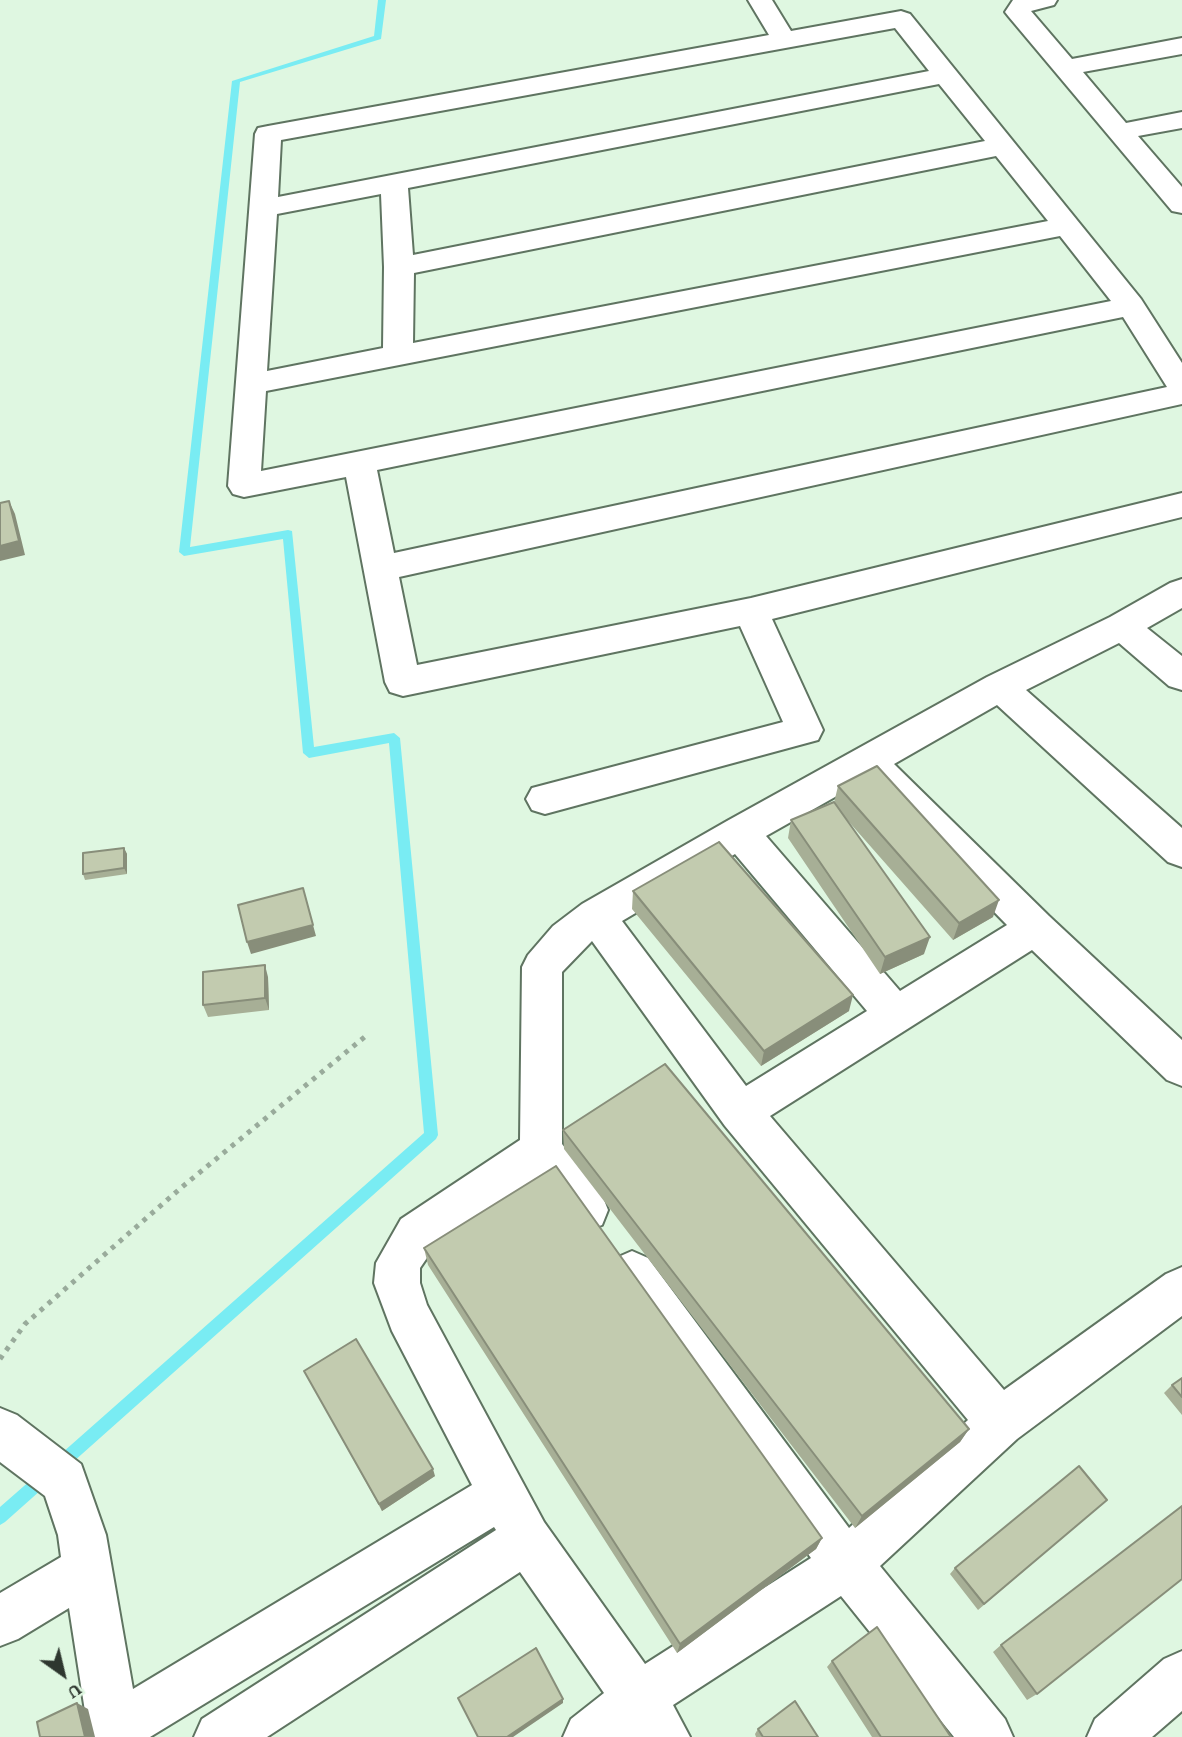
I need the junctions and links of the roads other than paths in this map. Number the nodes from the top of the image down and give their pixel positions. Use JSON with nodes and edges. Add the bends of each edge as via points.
{"nodes":[{"id":1,"x":760,"y":0,"type":"edge"},
{"id":2,"x":1045,"y":0,"type":"edge"},
{"id":3,"x":784,"y":40,"type":"junction"},
{"id":4,"x":1182,"y":46,"type":"edge"},
{"id":5,"x":1064,"y":68,"type":"junction"},
{"id":6,"x":946,"y":75,"type":"junction"},
{"id":7,"x":1182,"y":120,"type":"edge"},
{"id":8,"x":1119,"y":132,"type":"junction"},
{"id":9,"x":1003,"y":146,"type":"junction"},
{"id":10,"x":394,"y":185,"type":"junction"},
{"id":11,"x":1181,"y":203,"type":"edge"},
{"id":12,"x":263,"y":208,"type":"junction"},
{"id":13,"x":1067,"y":226,"type":"junction"},
{"id":14,"x":400,"y":267,"type":"junction"},
{"id":15,"x":1130,"y":306,"type":"junction"},
{"id":16,"x":398,"y":356,"type":"junction"},
{"id":17,"x":251,"y":384,"type":"junction"},
{"id":18,"x":1182,"y":387,"type":"edge"},
{"id":19,"x":1182,"y":394,"type":"edge"},
{"id":20,"x":359,"y":463,"type":"junction"},
{"id":21,"x":1182,"y":505,"type":"edge"},
{"id":22,"x":382,"y":568,"type":"junction"},
{"id":23,"x":1182,"y":592,"type":"edge"},
{"id":24,"x":751,"y":611,"type":"junction"},
{"id":25,"x":1122,"y":626,"type":"junction"},
{"id":26,"x":1182,"y":676,"type":"edge"},
{"id":27,"x":1000,"y":687,"type":"junction"},
{"id":28,"x":869,"y":762,"type":"junction"},
{"id":29,"x":545,"y":799,"type":"dead end"},
{"id":30,"x":740,"y":832,"type":"junction"},
{"id":31,"x":1182,"y":851,"type":"edge"},
{"id":32,"x":596,"y":916,"type":"junction"},
{"id":33,"x":1035,"y":928,"type":"junction"},
{"id":34,"x":895,"y":1015,"type":"junction"},
{"id":35,"x":1176,"y":1051,"type":"edge"},
{"id":36,"x":740,"y":1112,"type":"junction"},
{"id":37,"x":541,"y":1150,"type":"junction"},
{"id":38,"x":1182,"y":1289,"type":"edge"},
{"id":39,"x":1000,"y":1422,"type":"junction"},
{"id":40,"x":10,"y":1440,"type":"edge"},
{"id":41,"x":501,"y":1495,"type":"junction"},
{"id":42,"x":527,"y":1539,"type":"junction"},
{"id":43,"x":846,"y":1563,"type":"junction"},
{"id":44,"x":87,"y":1569,"type":"junction"},
{"id":45,"x":0,"y":1621,"type":"edge"},
{"id":46,"x":1182,"y":1676,"type":"edge"},
{"id":47,"x":651,"y":1718,"type":"edge"},
{"id":48,"x":114,"y":1734,"type":"edge"},
{"id":49,"x":220,"y":1737,"type":"edge"},
{"id":50,"x":589,"y":1737,"type":"edge"},
{"id":51,"x":987,"y":1737,"type":"edge"},
{"id":52,"x":1114,"y":1737,"type":"edge"}],
"edges":[{"from":1,"to":3,"type":"street"},
{"from":2,"to":5,"type":"street","via":[[1021,5],[1018,12]]},
{"from":3,"to":6,"type":"street","via":[[901,19]]},
{"from":3,"to":12,"type":"street","via":[[268,134]]},
{"from":4,"to":5,"type":"street"},
{"from":5,"to":8,"type":"street"},
{"from":6,"to":9,"type":"street"},
{"from":6,"to":10,"type":"street"},
{"from":7,"to":8,"type":"street"},
{"from":8,"to":11,"type":"street"},
{"from":9,"to":13,"type":"street"},
{"from":9,"to":14,"type":"street"},
{"from":10,"to":12,"type":"street"},
{"from":10,"to":14,"type":"street"},
{"from":12,"to":17,"type":"street"},
{"from":13,"to":15,"type":"street"},
{"from":13,"to":16,"type":"street"},
{"from":14,"to":16,"type":"street"},
{"from":15,"to":18,"type":"street"},
{"from":15,"to":20,"type":"street"},
{"from":16,"to":17,"type":"street"},
{"from":17,"to":20,"type":"street","via":[[244,486]]},
{"from":19,"to":22,"type":"street"},
{"from":20,"to":22,"type":"street"},
{"from":21,"to":24,"type":"street"},
{"from":22,"to":24,"type":"street","via":[[403,682]]},
{"from":23,"to":25,"type":"street"},
{"from":24,"to":29,"type":"street","via":[[805,730]]},
{"from":25,"to":26,"type":"street"},
{"from":25,"to":27,"type":"street"},
{"from":27,"to":28,"type":"street"},
{"from":27,"to":31,"type":"street"},
{"from":28,"to":30,"type":"street"},
{"from":28,"to":33,"type":"street"},
{"from":30,"to":32,"type":"street"},
{"from":30,"to":34,"type":"street"},
{"from":32,"to":36,"type":"street"},
{"from":32,"to":37,"type":"street","via":[[567,938],[542,967]]},
{"from":33,"to":34,"type":"street"},
{"from":33,"to":35,"type":"street"},
{"from":34,"to":36,"type":"street"},
{"from":36,"to":39,"type":"street"},
{"from":37,"to":41,"type":"street","via":[[417,1234],[398,1263],[397,1283],[408,1315]]},
{"from":37,"to":43,"type":"street"},
{"from":38,"to":39,"type":"street"},
{"from":39,"to":43,"type":"street"},
{"from":40,"to":44,"type":"street","via":[[64,1480],[82,1535]]},
{"from":41,"to":42,"type":"street"},
{"from":41,"to":48,"type":"street"},
{"from":42,"to":47,"type":"street"},
{"from":42,"to":49,"type":"street"},
{"from":43,"to":47,"type":"street"},
{"from":43,"to":51,"type":"street"},
{"from":44,"to":45,"type":"street"},
{"from":44,"to":48,"type":"street"},
{"from":46,"to":52,"type":"street"},
{"from":47,"to":50,"type":"street"}]}
